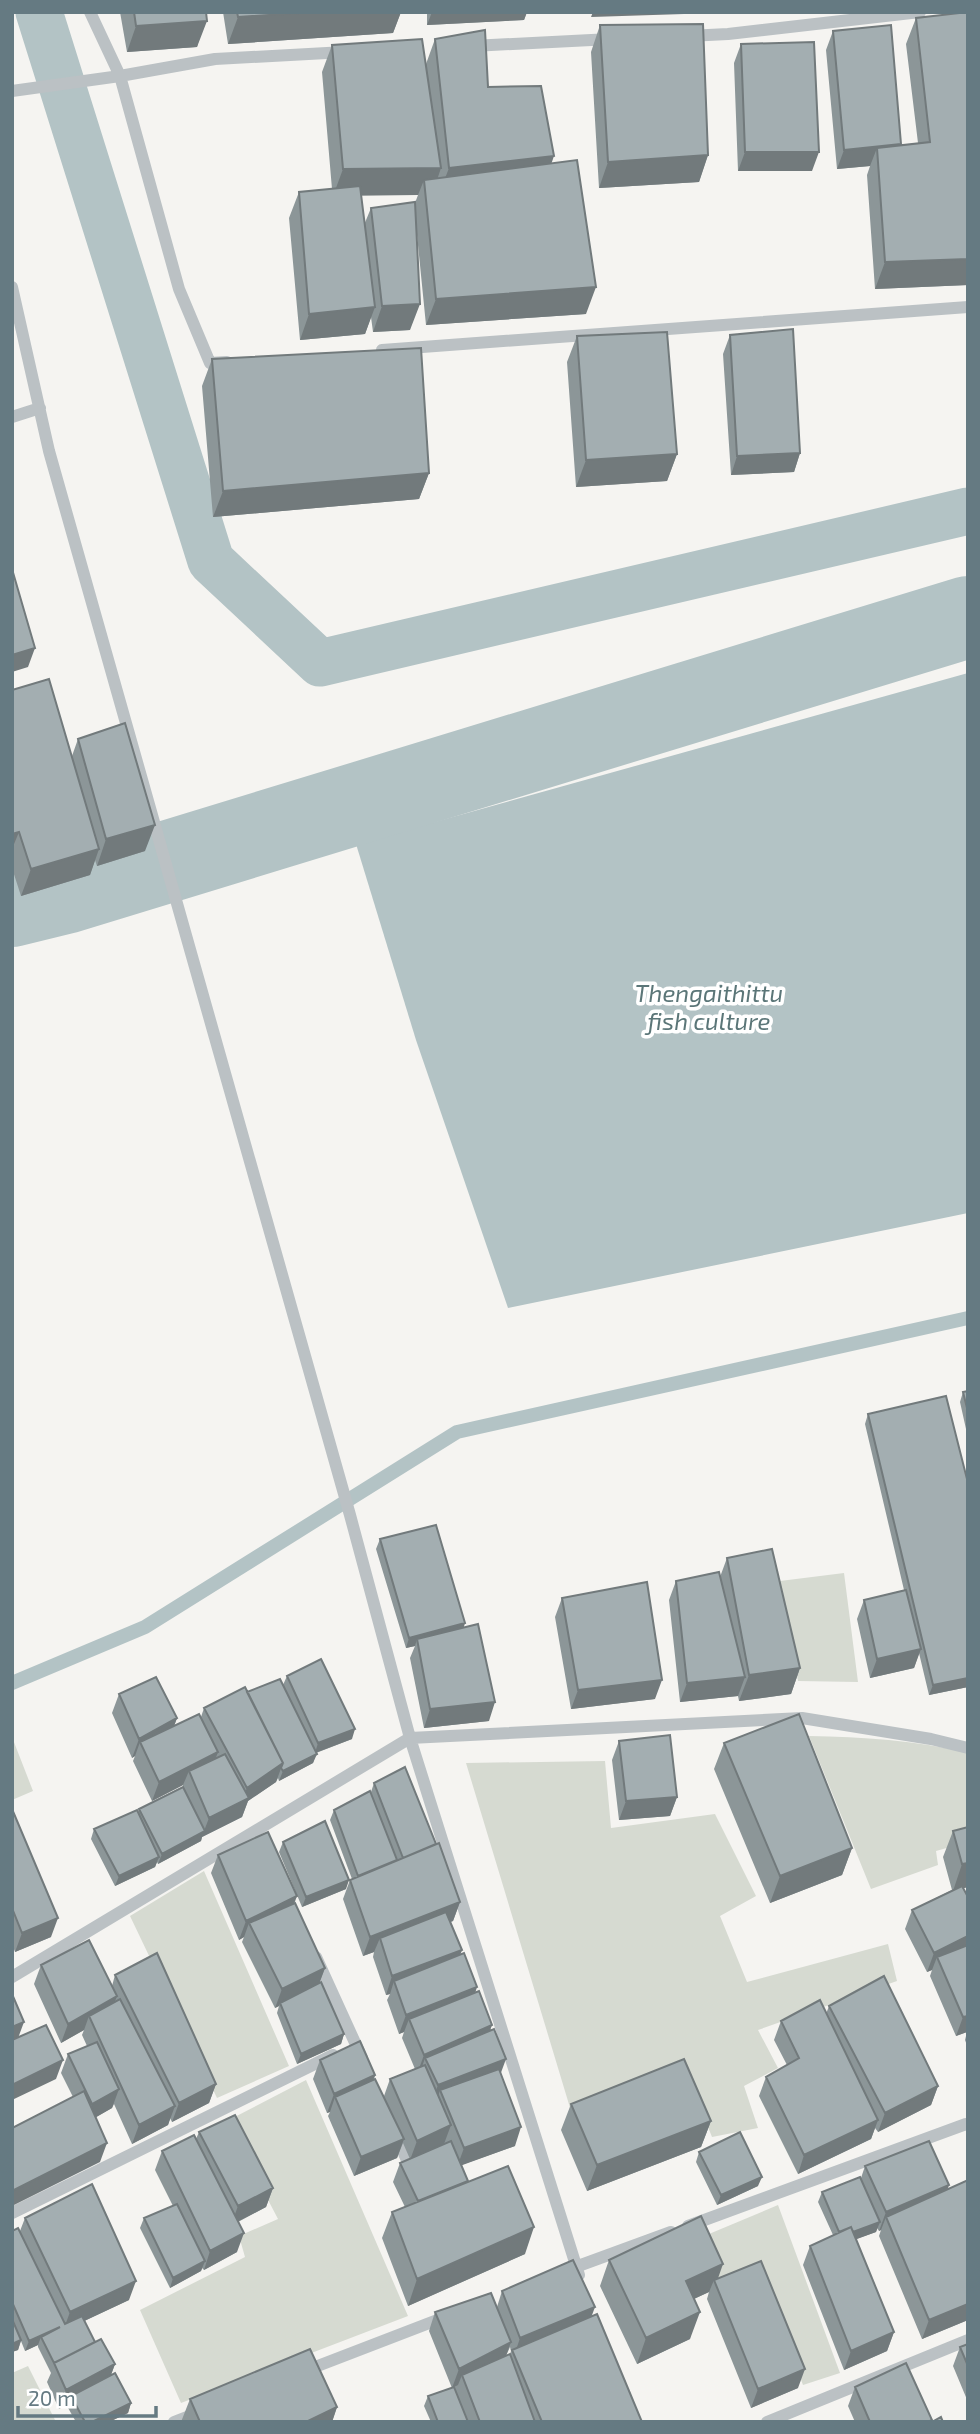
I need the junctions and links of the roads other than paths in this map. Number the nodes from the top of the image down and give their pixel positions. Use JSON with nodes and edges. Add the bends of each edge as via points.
{"nodes":[{"id":1,"x":90,"y":12,"type":"edge"},
{"id":2,"x":920,"y":12,"type":"edge"},
{"id":3,"x":674,"y":36,"type":"edge"},
{"id":4,"x":619,"y":39,"type":"edge"},
{"id":5,"x":456,"y":47,"type":"edge"},
{"id":6,"x":363,"y":52,"type":"edge"},
{"id":7,"x":120,"y":76,"type":"junction"},
{"id":8,"x":15,"y":91,"type":"edge"},
{"id":9,"x":12,"y":287,"type":"edge"},
{"id":10,"x":968,"y":307,"type":"edge"},
{"id":11,"x":375,"y":351,"type":"edge"},
{"id":12,"x":237,"y":361,"type":"edge"},
{"id":13,"x":40,"y":408,"type":"junction"},
{"id":14,"x":12,"y":417,"type":"edge"},
{"id":15,"x":410,"y":1738,"type":"junction"},
{"id":16,"x":968,"y":1748,"type":"edge"},
{"id":17,"x":259,"y":1829,"type":"junction"},
{"id":18,"x":265,"y":1841,"type":"edge"},
{"id":19,"x":310,"y":1943,"type":"edge"},
{"id":20,"x":12,"y":1978,"type":"edge"},
{"id":21,"x":356,"y":2045,"type":"junction"},
{"id":22,"x":366,"y":2069,"type":"edge"},
{"id":23,"x":388,"y":2118,"type":"edge"},
{"id":24,"x":968,"y":2125,"type":"edge"},
{"id":25,"x":410,"y":2167,"type":"edge"},
{"id":26,"x":12,"y":2213,"type":"edge"},
{"id":27,"x":576,"y":2267,"type":"junction"},
{"id":28,"x":563,"y":2272,"type":"edge"},
{"id":29,"x":583,"y":2288,"type":"edge"},
{"id":30,"x":459,"y":2312,"type":"edge"},
{"id":31,"x":968,"y":2340,"type":"edge"},
{"id":32,"x":291,"y":2377,"type":"edge"},
{"id":33,"x":213,"y":2407,"type":"edge"},
{"id":34,"x":174,"y":2422,"type":"edge"},
{"id":35,"x":767,"y":2422,"type":"edge"}],
"edges":[{"from":1,"to":7,"type":"street"},
{"from":2,"to":3,"type":"street"},
{"from":4,"to":5,"type":"street"},
{"from":6,"to":7,"type":"street","via":[[215,59]]},
{"from":7,"to":8,"type":"street"},
{"from":7,"to":12,"type":"street","via":[[179,289],[210,363]]},
{"from":9,"to":13,"type":"street"},
{"from":10,"to":11,"type":"street"},
{"from":13,"to":14,"type":"street"},
{"from":13,"to":15,"type":"street"},
{"from":15,"to":16,"type":"street","via":[[802,1718]]},
{"from":15,"to":17,"type":"street"},
{"from":15,"to":27,"type":"street"},
{"from":17,"to":18,"type":"street"},
{"from":17,"to":20,"type":"street"},
{"from":19,"to":21,"type":"street"},
{"from":21,"to":22,"type":"street"},
{"from":21,"to":26,"type":"street"},
{"from":23,"to":25,"type":"street"},
{"from":24,"to":27,"type":"street"},
{"from":27,"to":28,"type":"street"},
{"from":27,"to":29,"type":"street"},
{"from":30,"to":32,"type":"street"},
{"from":31,"to":35,"type":"street"},
{"from":33,"to":34,"type":"street"}]}
